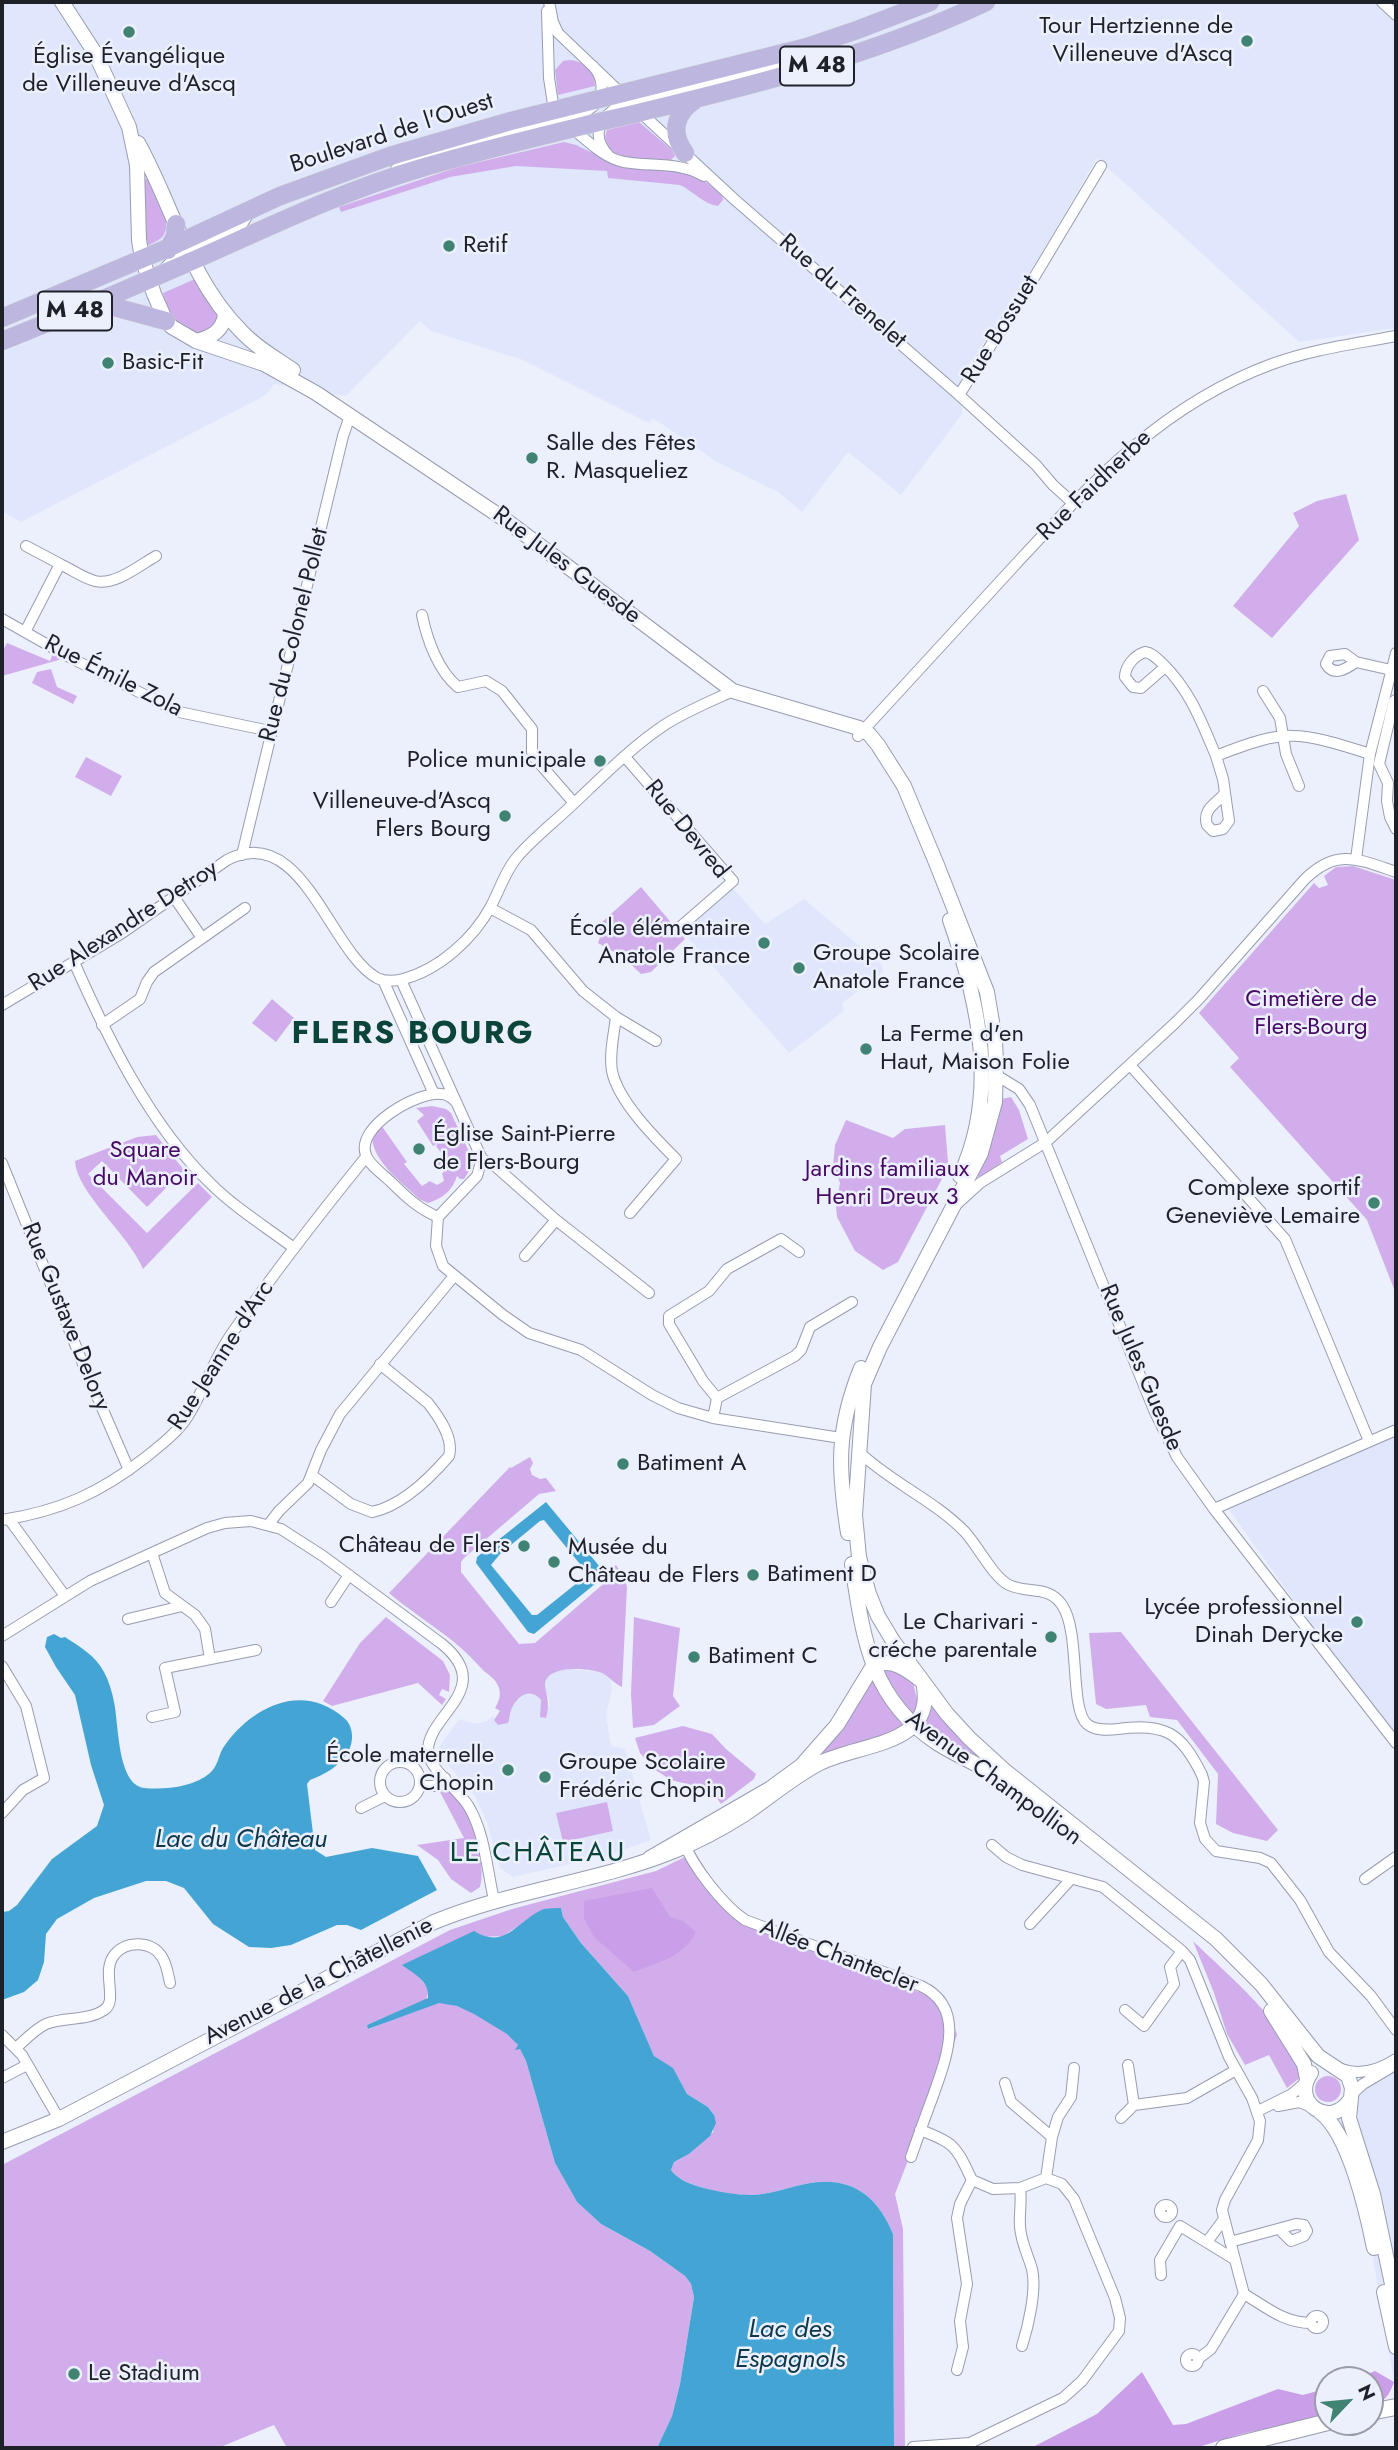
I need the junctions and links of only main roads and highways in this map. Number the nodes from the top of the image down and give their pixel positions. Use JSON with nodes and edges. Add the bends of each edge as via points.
{"nodes":[{"id":1,"x":930,"y":2,"type":"edge"},
{"id":2,"x":986,"y":2,"type":"edge"},
{"id":3,"x":701,"y":97,"type":"junction"},
{"id":4,"x":631,"y":103,"type":"junction"},
{"id":5,"x":562,"y":119,"type":"junction"},
{"id":6,"x":685,"y":153,"type":"road end"},
{"id":7,"x":176,"y":224,"type":"road end"},
{"id":8,"x":183,"y":250,"type":"junction"},
{"id":9,"x":150,"y":269,"type":"junction"},
{"id":10,"x":96,"y":303,"type":"junction"},
{"id":11,"x":2,"y":318,"type":"edge"},
{"id":12,"x":166,"y":321,"type":"road end"},
{"id":13,"x":2,"y":331,"type":"edge"},
{"id":14,"x":2,"y":341,"type":"edge"},
{"id":15,"x":1314,"y":2425,"type":"edge"},
{"id":16,"x":1224,"y":2448,"type":"edge"}],
"edges":[{"from":1,"to":4,"type":"main road","name":"Boulevard de l'Ouest","number":"M 48"},
{"from":2,"to":3,"type":"main road","name":"Boulevard de l'Ouest","number":"M 48","via":[[868,50]]},
{"from":3,"to":4,"type":"main road","name":"Boulevard de l'Ouest","number":"M 48"},
{"from":3,"to":6,"type":"main road","via":[[685,107],[677,121],[676,137]]},
{"from":4,"to":5,"type":"main road","name":"Boulevard de l'Ouest","number":"M 48","via":[[600,99]]},
{"from":4,"to":5,"type":"main road","name":"Boulevard de l'Ouest","number":"M 48","via":[[601,122]]},
{"from":5,"to":8,"type":"main road","name":"Boulevard de l'Ouest","number":"M 48"},
{"from":5,"to":8,"type":"main road","name":"Boulevard de l'Ouest","number":"M 48","via":[[452,137],[390,156],[280,196]]},
{"from":7,"to":8,"type":"main road","via":[[175,236]]},
{"from":8,"to":9,"type":"main road","name":"Boulevard de l'Ouest","number":"M 48"},
{"from":8,"to":9,"type":"main road","number":"M 48","via":[[158,260]]},
{"from":9,"to":10,"type":"main road","name":"Boulevard de l'Ouest","number":"M 48"},
{"from":9,"to":11,"type":"main road","name":"Boulevard de l'Ouest","number":"M 48"},
{"from":9,"to":13,"type":"main road","number":"M 48"},
{"from":10,"to":12,"type":"main road"},
{"from":10,"to":14,"type":"main road","name":"Boulevard de l'Ouest","number":"M 48"},
{"from":15,"to":16,"type":"main road"}]}
